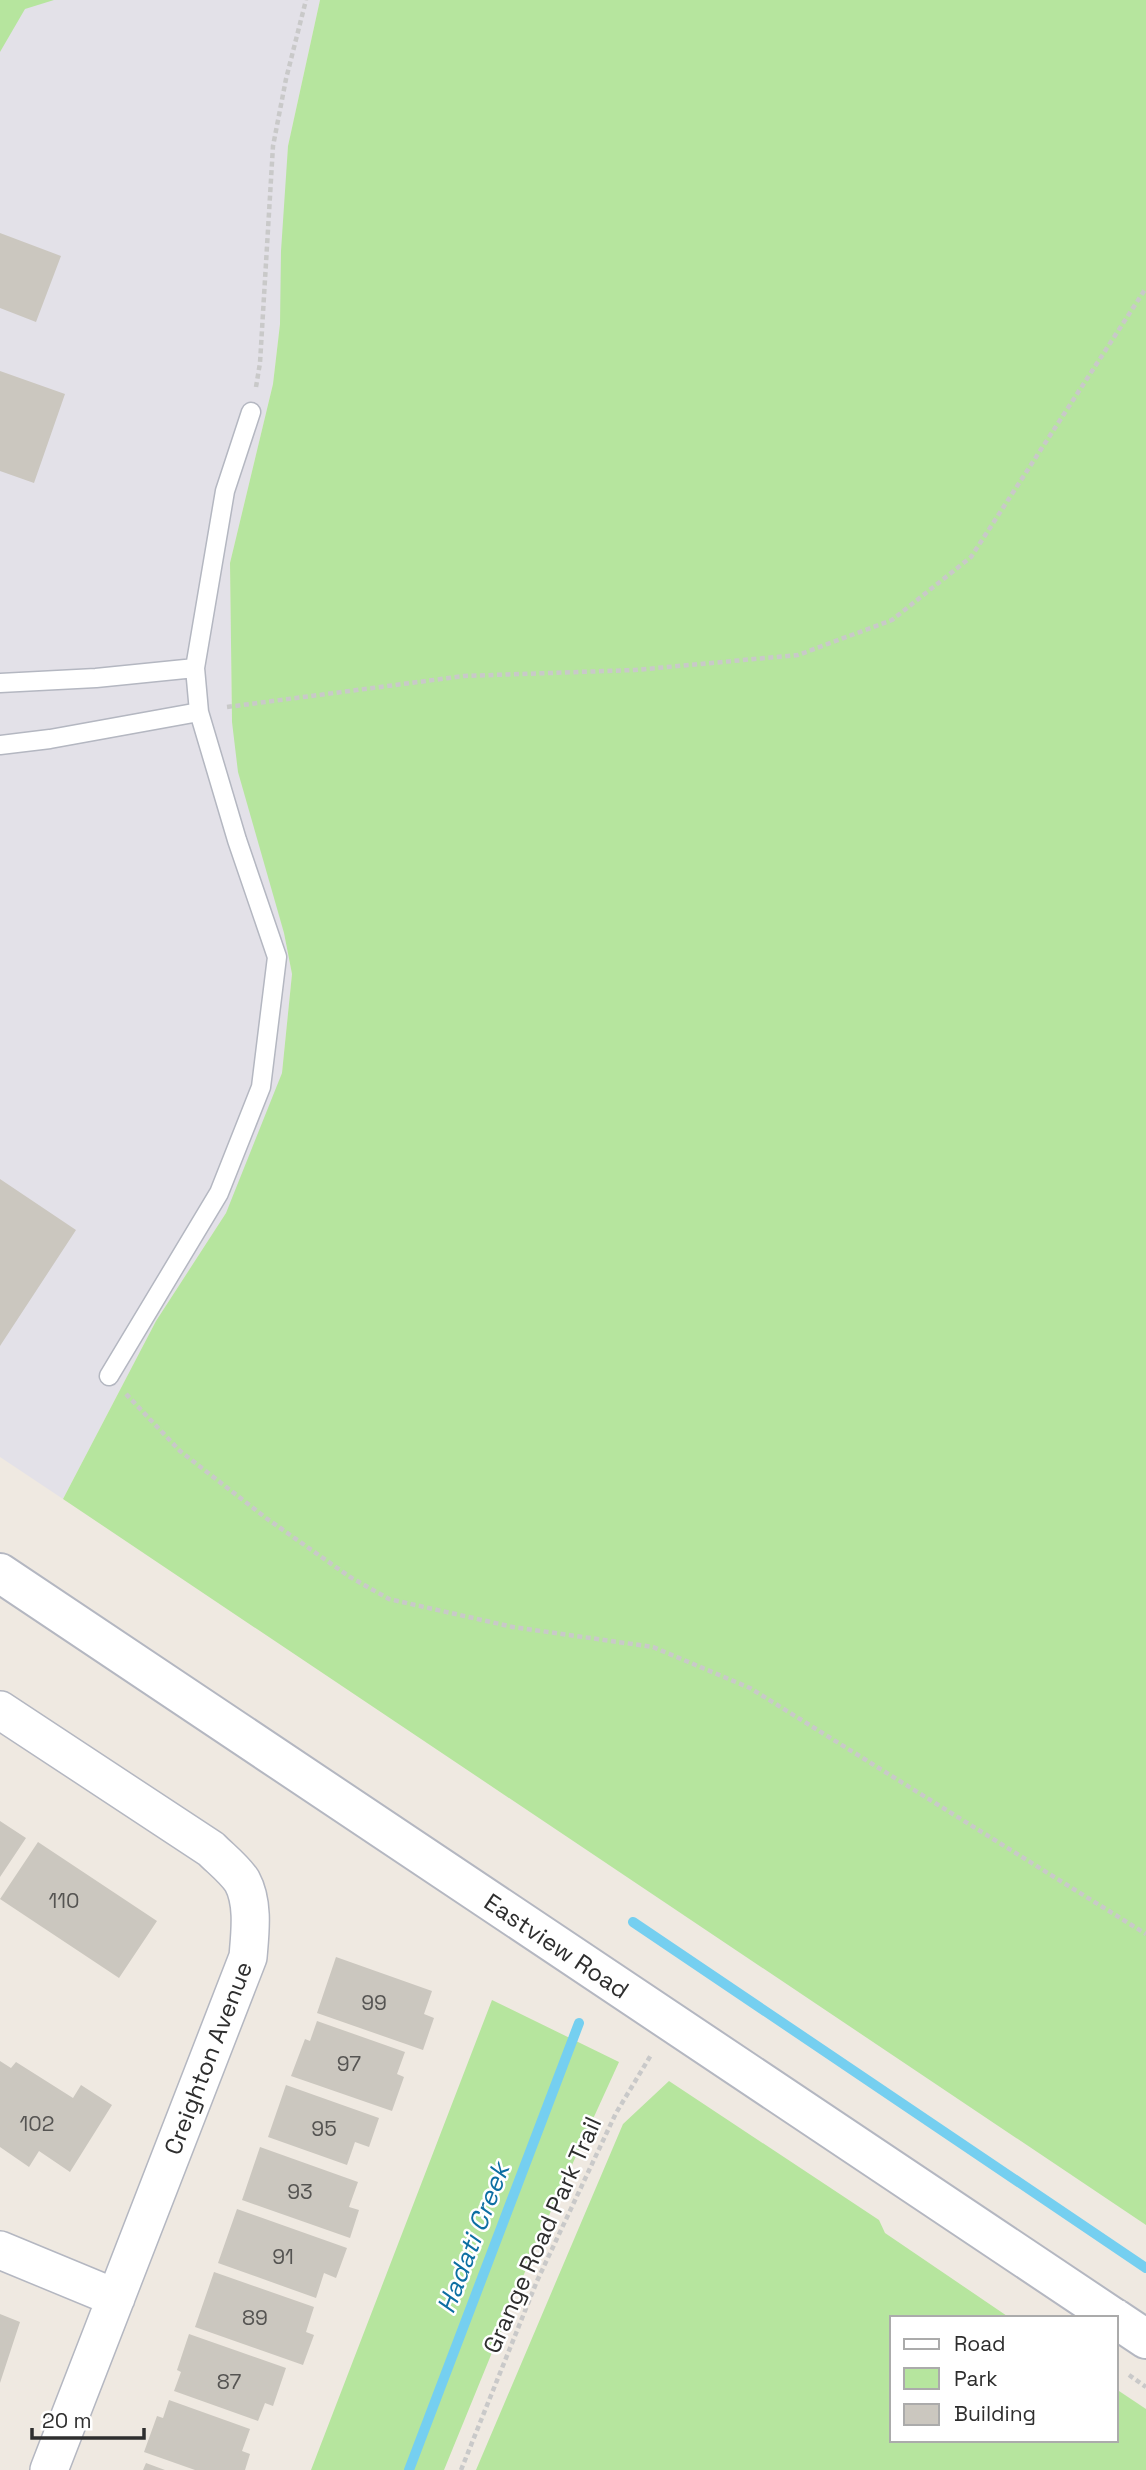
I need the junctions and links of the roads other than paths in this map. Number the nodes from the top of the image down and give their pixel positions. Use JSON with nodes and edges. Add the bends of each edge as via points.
{"nodes":[{"id":1,"x":251,"y":412,"type":"road end"},
{"id":2,"x":194,"y":668,"type":"junction"},
{"id":3,"x":0,"y":683,"type":"edge"},
{"id":4,"x":198,"y":712,"type":"junction"},
{"id":5,"x":0,"y":745,"type":"edge"},
{"id":6,"x":109,"y":1376,"type":"road end"},
{"id":7,"x":0,"y":1573,"type":"edge"},
{"id":8,"x":0,"y":1710,"type":"edge"},
{"id":9,"x":0,"y":2250,"type":"edge"},
{"id":10,"x":116,"y":2298,"type":"junction"},
{"id":11,"x":1112,"y":2316,"type":"edge"},
{"id":12,"x":1118,"y":2320,"type":"edge"},
{"id":13,"x":1146,"y":2339,"type":"edge"},
{"id":14,"x":49,"y":2470,"type":"edge"}],
"edges":[{"from":1,"to":2,"type":"lane","via":[[225,491]]},
{"from":2,"to":3,"type":"lane"},
{"from":2,"to":4,"type":"lane"},
{"from":4,"to":5,"type":"lane"},
{"from":4,"to":6,"type":"lane","via":[[277,957],[261,1087],[219,1193]]},
{"from":7,"to":11,"type":"street","name":"Eastview Road"},
{"from":8,"to":10,"type":"street","name":"Creighton Avenue","via":[[211,1850],[242,1882],[252,1920],[248,1957]]},
{"from":9,"to":10,"type":"street"},
{"from":10,"to":14,"type":"street","name":"Creighton Avenue"},
{"from":12,"to":13,"type":"street","name":"Eastview Road"}]}
